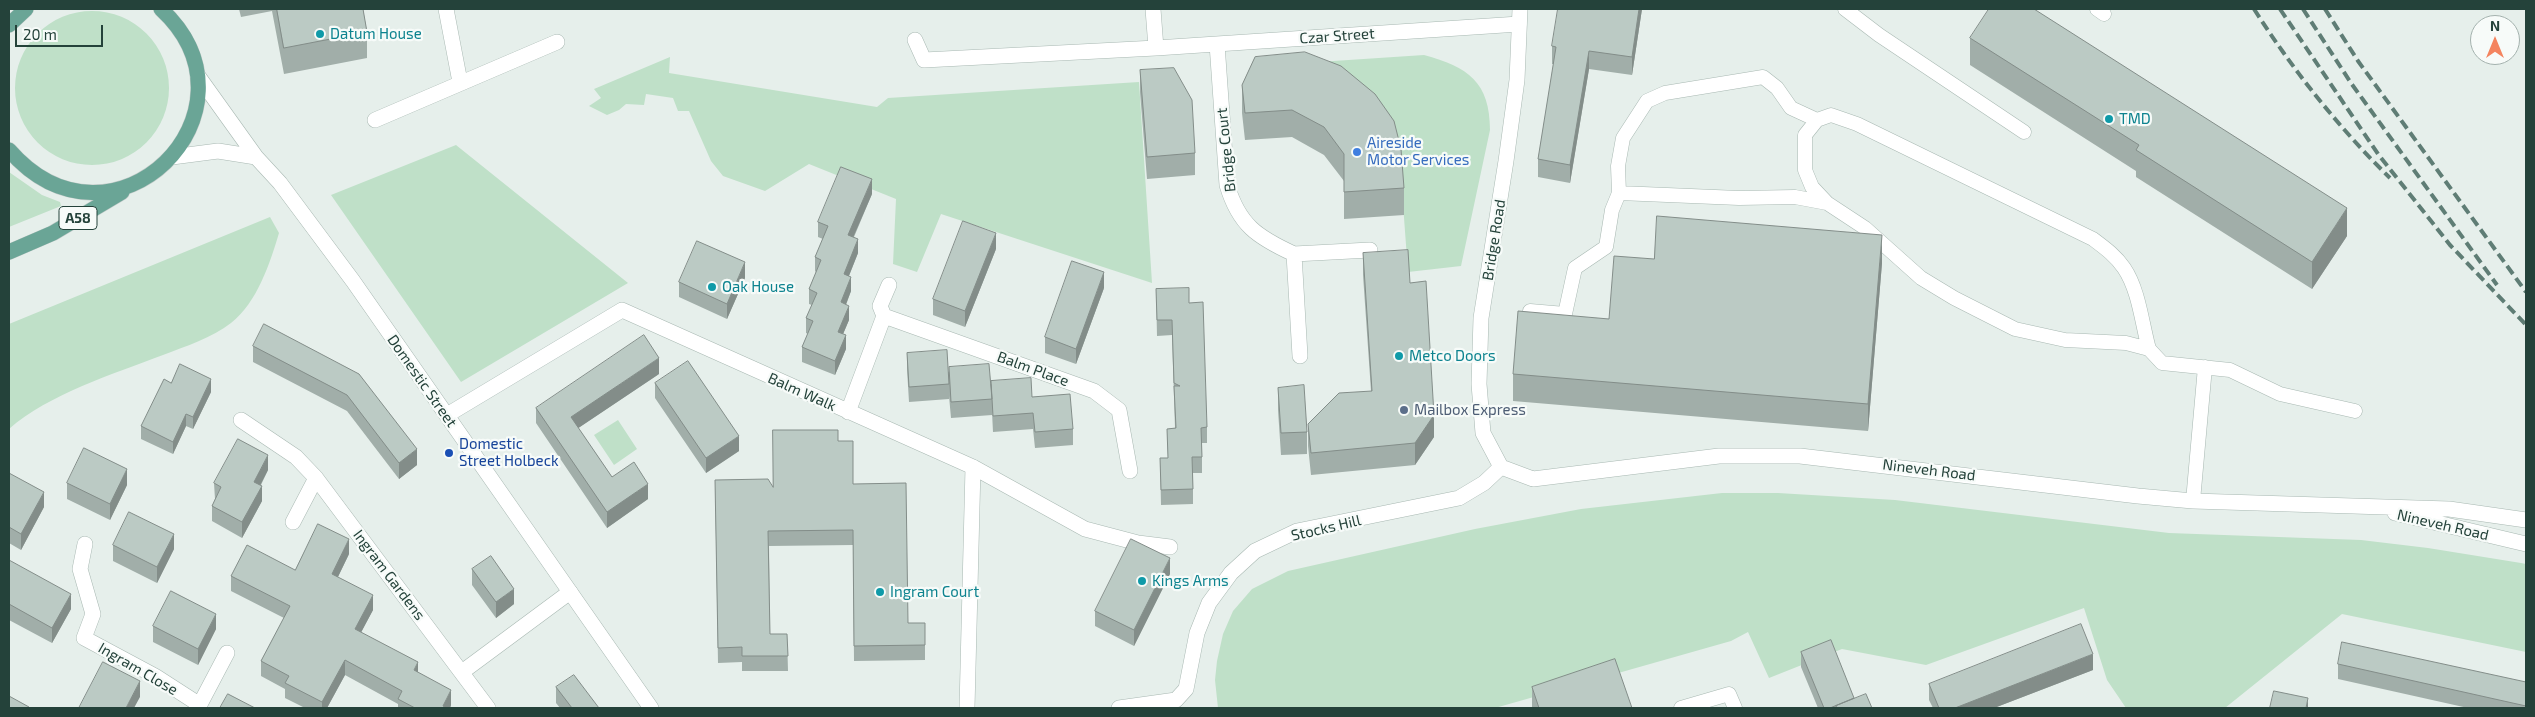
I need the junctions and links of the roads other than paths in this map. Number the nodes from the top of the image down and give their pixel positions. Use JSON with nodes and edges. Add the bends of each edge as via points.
{"nodes":[{"id":1,"x":26,"y":9,"type":"edge"},
{"id":2,"x":161,"y":9,"type":"edge"},
{"id":3,"x":446,"y":9,"type":"edge"},
{"id":4,"x":1153,"y":9,"type":"edge"},
{"id":5,"x":1520,"y":9,"type":"edge"},
{"id":6,"x":1845,"y":9,"type":"edge"},
{"id":7,"x":1519,"y":24,"type":"junction"},
{"id":8,"x":9,"y":25,"type":"edge"},
{"id":9,"x":915,"y":40,"type":"dead end"},
{"id":10,"x":558,"y":42,"type":"dead end"},
{"id":11,"x":1217,"y":44,"type":"junction"},
{"id":12,"x":1156,"y":48,"type":"junction"},
{"id":13,"x":198,"y":76,"type":"junction"},
{"id":14,"x":460,"y":82,"type":"junction"},
{"id":15,"x":375,"y":120,"type":"dead end"},
{"id":16,"x":1817,"y":120,"type":"junction"},
{"id":17,"x":2024,"y":132,"type":"dead end"},
{"id":18,"x":9,"y":150,"type":"edge"},
{"id":19,"x":172,"y":157,"type":"junction"},
{"id":20,"x":256,"y":157,"type":"junction"},
{"id":21,"x":145,"y":179,"type":"junction"},
{"id":22,"x":1619,"y":193,"type":"junction"},
{"id":23,"x":1827,"y":203,"type":"junction"},
{"id":24,"x":1370,"y":250,"type":"dead end"},
{"id":25,"x":9,"y":252,"type":"edge"},
{"id":26,"x":1294,"y":254,"type":"junction"},
{"id":27,"x":889,"y":284,"type":"dead end"},
{"id":28,"x":1530,"y":311,"type":"edge"},
{"id":29,"x":884,"y":316,"type":"junction"},
{"id":30,"x":2149,"y":350,"type":"junction"},
{"id":31,"x":1300,"y":356,"type":"dead end"},
{"id":32,"x":2205,"y":366,"type":"junction"},
{"id":33,"x":848,"y":412,"type":"junction"},
{"id":34,"x":2355,"y":412,"type":"dead end"},
{"id":35,"x":447,"y":415,"type":"junction"},
{"id":36,"x":241,"y":420,"type":"dead end"},
{"id":37,"x":973,"y":467,"type":"junction"},
{"id":38,"x":1501,"y":467,"type":"junction"},
{"id":39,"x":1130,"y":472,"type":"dead end"},
{"id":40,"x":316,"y":478,"type":"junction"},
{"id":41,"x":2193,"y":501,"type":"junction"},
{"id":42,"x":2359,"y":505,"type":"junction"},
{"id":43,"x":2526,"y":520,"type":"edge"},
{"id":44,"x":293,"y":522,"type":"dead end"},
{"id":45,"x":85,"y":544,"type":"dead end"},
{"id":46,"x":2526,"y":544,"type":"edge"},
{"id":47,"x":1170,"y":547,"type":"dead end"},
{"id":48,"x":570,"y":592,"type":"junction"},
{"id":49,"x":227,"y":654,"type":"dead end"},
{"id":50,"x":462,"y":672,"type":"junction"},
{"id":51,"x":1178,"y":704,"type":"edge"},
{"id":52,"x":199,"y":707,"type":"edge"},
{"id":53,"x":488,"y":708,"type":"edge"},
{"id":54,"x":651,"y":708,"type":"edge"},
{"id":55,"x":967,"y":708,"type":"edge"},
{"id":56,"x":1119,"y":708,"type":"edge"},
{"id":57,"x":1681,"y":708,"type":"edge"},
{"id":58,"x":1735,"y":708,"type":"edge"}],
"edges":[{"from":1,"to":8,"type":"main road"},
{"from":2,"to":13,"type":"main road","number":"A58","via":[[175,22],[190,47]]},
{"from":3,"to":14,"type":"street"},
{"from":4,"to":12,"type":"street"},
{"from":5,"to":7,"type":"street","name":"Bridge Road"},
{"from":6,"to":17,"type":"lane"},
{"from":7,"to":11,"type":"street","name":"Czar Street"},
{"from":7,"to":38,"type":"street","name":"Bridge Road","via":[[1517,80],[1481,318],[1479,384],[1483,433]]},
{"from":9,"to":12,"type":"street","name":"Czar Street","via":[[924,60]]},
{"from":10,"to":14,"type":"street"},
{"from":11,"to":12,"type":"street","name":"Czar Street"},
{"from":11,"to":26,"type":"street","name":"Bridge Court","via":[[1227,186],[1234,208],[1246,224],[1269,242]]},
{"from":13,"to":19,"type":"main road","number":"A58","via":[[197,105],[188,133]]},
{"from":13,"to":20,"type":"street","name":"Domestic Street"},
{"from":14,"to":15,"type":"street"},
{"from":16,"to":22,"type":"lane","via":[[1791,108],[1777,88],[1763,77],[1665,93],[1647,101],[1623,138],[1618,166]]},
{"from":16,"to":23,"type":"lane","via":[[1805,135],[1805,170],[1812,188]]},
{"from":16,"to":30,"type":"lane","via":[[1831,115],[1857,124],[2093,239],[2112,253],[2125,269]]},
{"from":18,"to":21,"type":"main road","number":"A58","via":[[25,168],[52,185],[84,193],[115,191]]},
{"from":19,"to":20,"type":"street","via":[[218,151]]},
{"from":19,"to":21,"type":"main road","number":"A58"},
{"from":20,"to":35,"type":"street","name":"Domestic Street","via":[[308,219]]},
{"from":21,"to":25,"type":"main road","number":"A58","via":[[53,233]]},
{"from":22,"to":23,"type":"lane","via":[[1795,197]]},
{"from":22,"to":28,"type":"lane","via":[[1612,210],[1606,247],[1575,268],[1565,314]]},
{"from":23,"to":30,"type":"lane","via":[[1865,228],[1921,278],[2015,329],[2065,340],[2126,343]]},
{"from":24,"to":26,"type":"street","name":"Bridge Court"},
{"from":26,"to":31,"type":"street"},
{"from":27,"to":29,"type":"street","via":[[880,306]]},
{"from":29,"to":33,"type":"street"},
{"from":29,"to":39,"type":"street","name":"Balm Place","via":[[1094,391],[1119,410]]},
{"from":30,"to":32,"type":"lane","via":[[2162,363]]},
{"from":32,"to":34,"type":"lane","via":[[2230,370],[2280,394]]},
{"from":32,"to":41,"type":"lane"},
{"from":33,"to":35,"type":"street","name":"Balm Walk","via":[[622,310]]},
{"from":33,"to":37,"type":"street","name":"Balm Walk"},
{"from":35,"to":48,"type":"street","name":"Domestic Street"},
{"from":36,"to":40,"type":"street","name":"Ingram Gardens","via":[[296,457]]},
{"from":37,"to":47,"type":"street","name":"Balm Walk","via":[[1085,529],[1138,543]]},
{"from":37,"to":55,"type":"street"},
{"from":38,"to":41,"type":"street","name":"Nineveh Road","via":[[1533,479],[1719,456],[1800,456]]},
{"from":38,"to":51,"type":"street","name":"Stocks Hill","via":[[1484,483],[1459,498],[1297,532],[1255,550],[1230,573],[1209,603],[1197,633],[1186,689]]},
{"from":40,"to":44,"type":"street"},
{"from":40,"to":50,"type":"street","name":"Ingram Gardens"},
{"from":41,"to":42,"type":"street","name":"Nineveh Road"},
{"from":42,"to":43,"type":"street","name":"Nineveh Road","via":[[2449,508]]},
{"from":42,"to":46,"type":"street","name":"Nineveh Road"},
{"from":45,"to":52,"type":"street","name":"Ingram Close","via":[[80,569],[93,614],[84,638],[155,676]]},
{"from":48,"to":50,"type":"street"},
{"from":48,"to":54,"type":"street","name":"Domestic Street"},
{"from":49,"to":52,"type":"street","name":"Ingram Close"},
{"from":50,"to":53,"type":"street","name":"Ingram Gardens"},
{"from":51,"to":56,"type":"street"},
{"from":57,"to":58,"type":"lane","via":[[1729,694]]}]}
